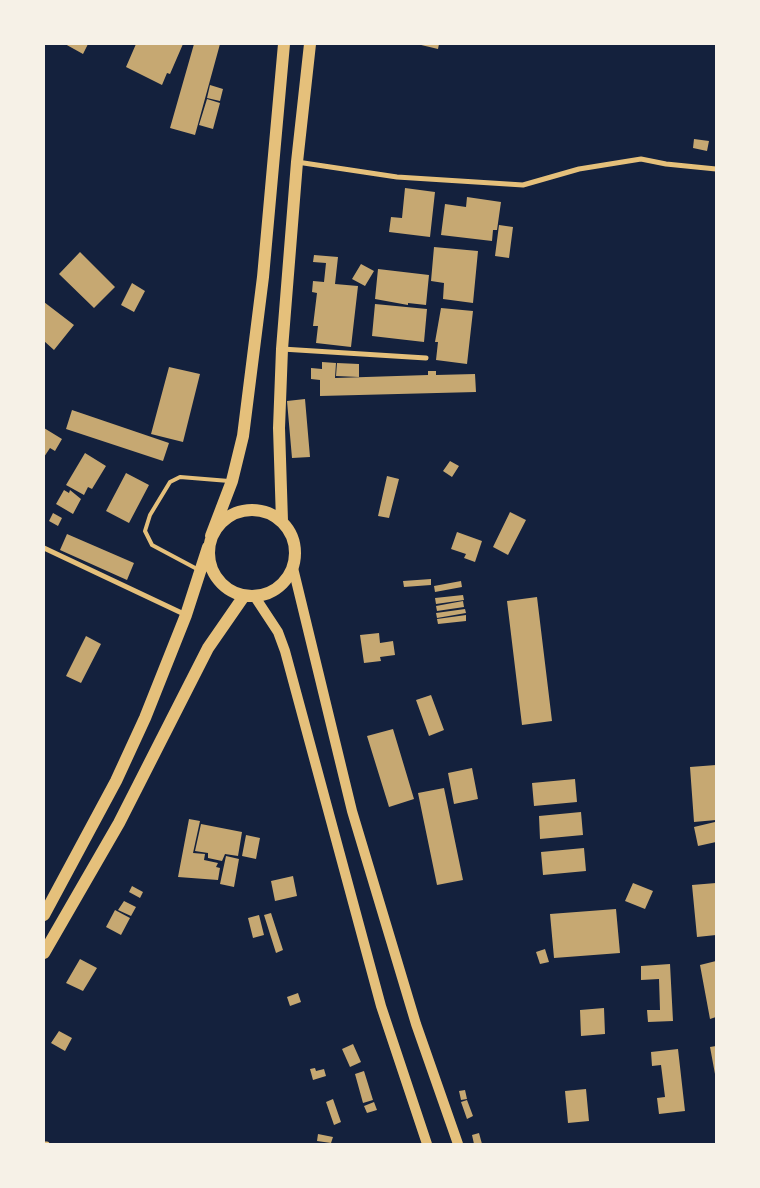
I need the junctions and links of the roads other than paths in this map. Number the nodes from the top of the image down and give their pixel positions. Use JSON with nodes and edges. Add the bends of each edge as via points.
{"nodes":[{"id":1,"x":284,"y":44,"type":"edge"},
{"id":2,"x":310,"y":44,"type":"edge"},
{"id":3,"x":296,"y":162,"type":"junction"},
{"id":4,"x":716,"y":169,"type":"edge"},
{"id":5,"x":282,"y":349,"type":"junction"},
{"id":6,"x":426,"y":358,"type":"dead end"},
{"id":7,"x":232,"y":481,"type":"junction"},
{"id":8,"x":282,"y":521,"type":"junction"},
{"id":9,"x":210,"y":541,"type":"junction"},
{"id":10,"x":44,"y":548,"type":"edge"},
{"id":11,"x":293,"y":568,"type":"junction"},
{"id":12,"x":202,"y":572,"type":"junction"},
{"id":13,"x":249,"y":596,"type":"junction"},
{"id":14,"x":186,"y":615,"type":"junction"},
{"id":15,"x":44,"y":915,"type":"edge"},
{"id":16,"x":44,"y":953,"type":"edge"},
{"id":17,"x":427,"y":1144,"type":"edge"},
{"id":18,"x":458,"y":1144,"type":"edge"}],
"edges":[{"from":1,"to":7,"type":"main road","via":[[263,277],[243,436]]},
{"from":2,"to":3,"type":"main road"},
{"from":3,"to":4,"type":"street","via":[[397,177],[524,185],[579,170],[641,159]]},
{"from":3,"to":5,"type":"main road"},
{"from":5,"to":6,"type":"street"},
{"from":5,"to":8,"type":"main road","via":[[279,428]]},
{"from":7,"to":9,"type":"main road"},
{"from":7,"to":12,"type":"lane","via":[[180,477],[170,482],[150,515],[145,531],[152,545]]},
{"from":8,"to":9,"type":"main road","via":[[270,513],[243,510],[224,520]]},
{"from":8,"to":11,"type":"main road","via":[[292,535],[295,551]]},
{"from":9,"to":12,"type":"main road"},
{"from":9,"to":13,"type":"main road","via":[[211,569],[216,579],[233,593]]},
{"from":10,"to":14,"type":"street"},
{"from":11,"to":13,"type":"main road","via":[[282,585]]},
{"from":11,"to":18,"type":"main road","via":[[352,812],[416,1024]]},
{"from":12,"to":14,"type":"main road"},
{"from":13,"to":16,"type":"main road","via":[[208,648],[119,822]]},
{"from":13,"to":17,"type":"main road","via":[[278,632],[285,651],[381,1006]]},
{"from":14,"to":15,"type":"main road","via":[[116,781]]}]}
